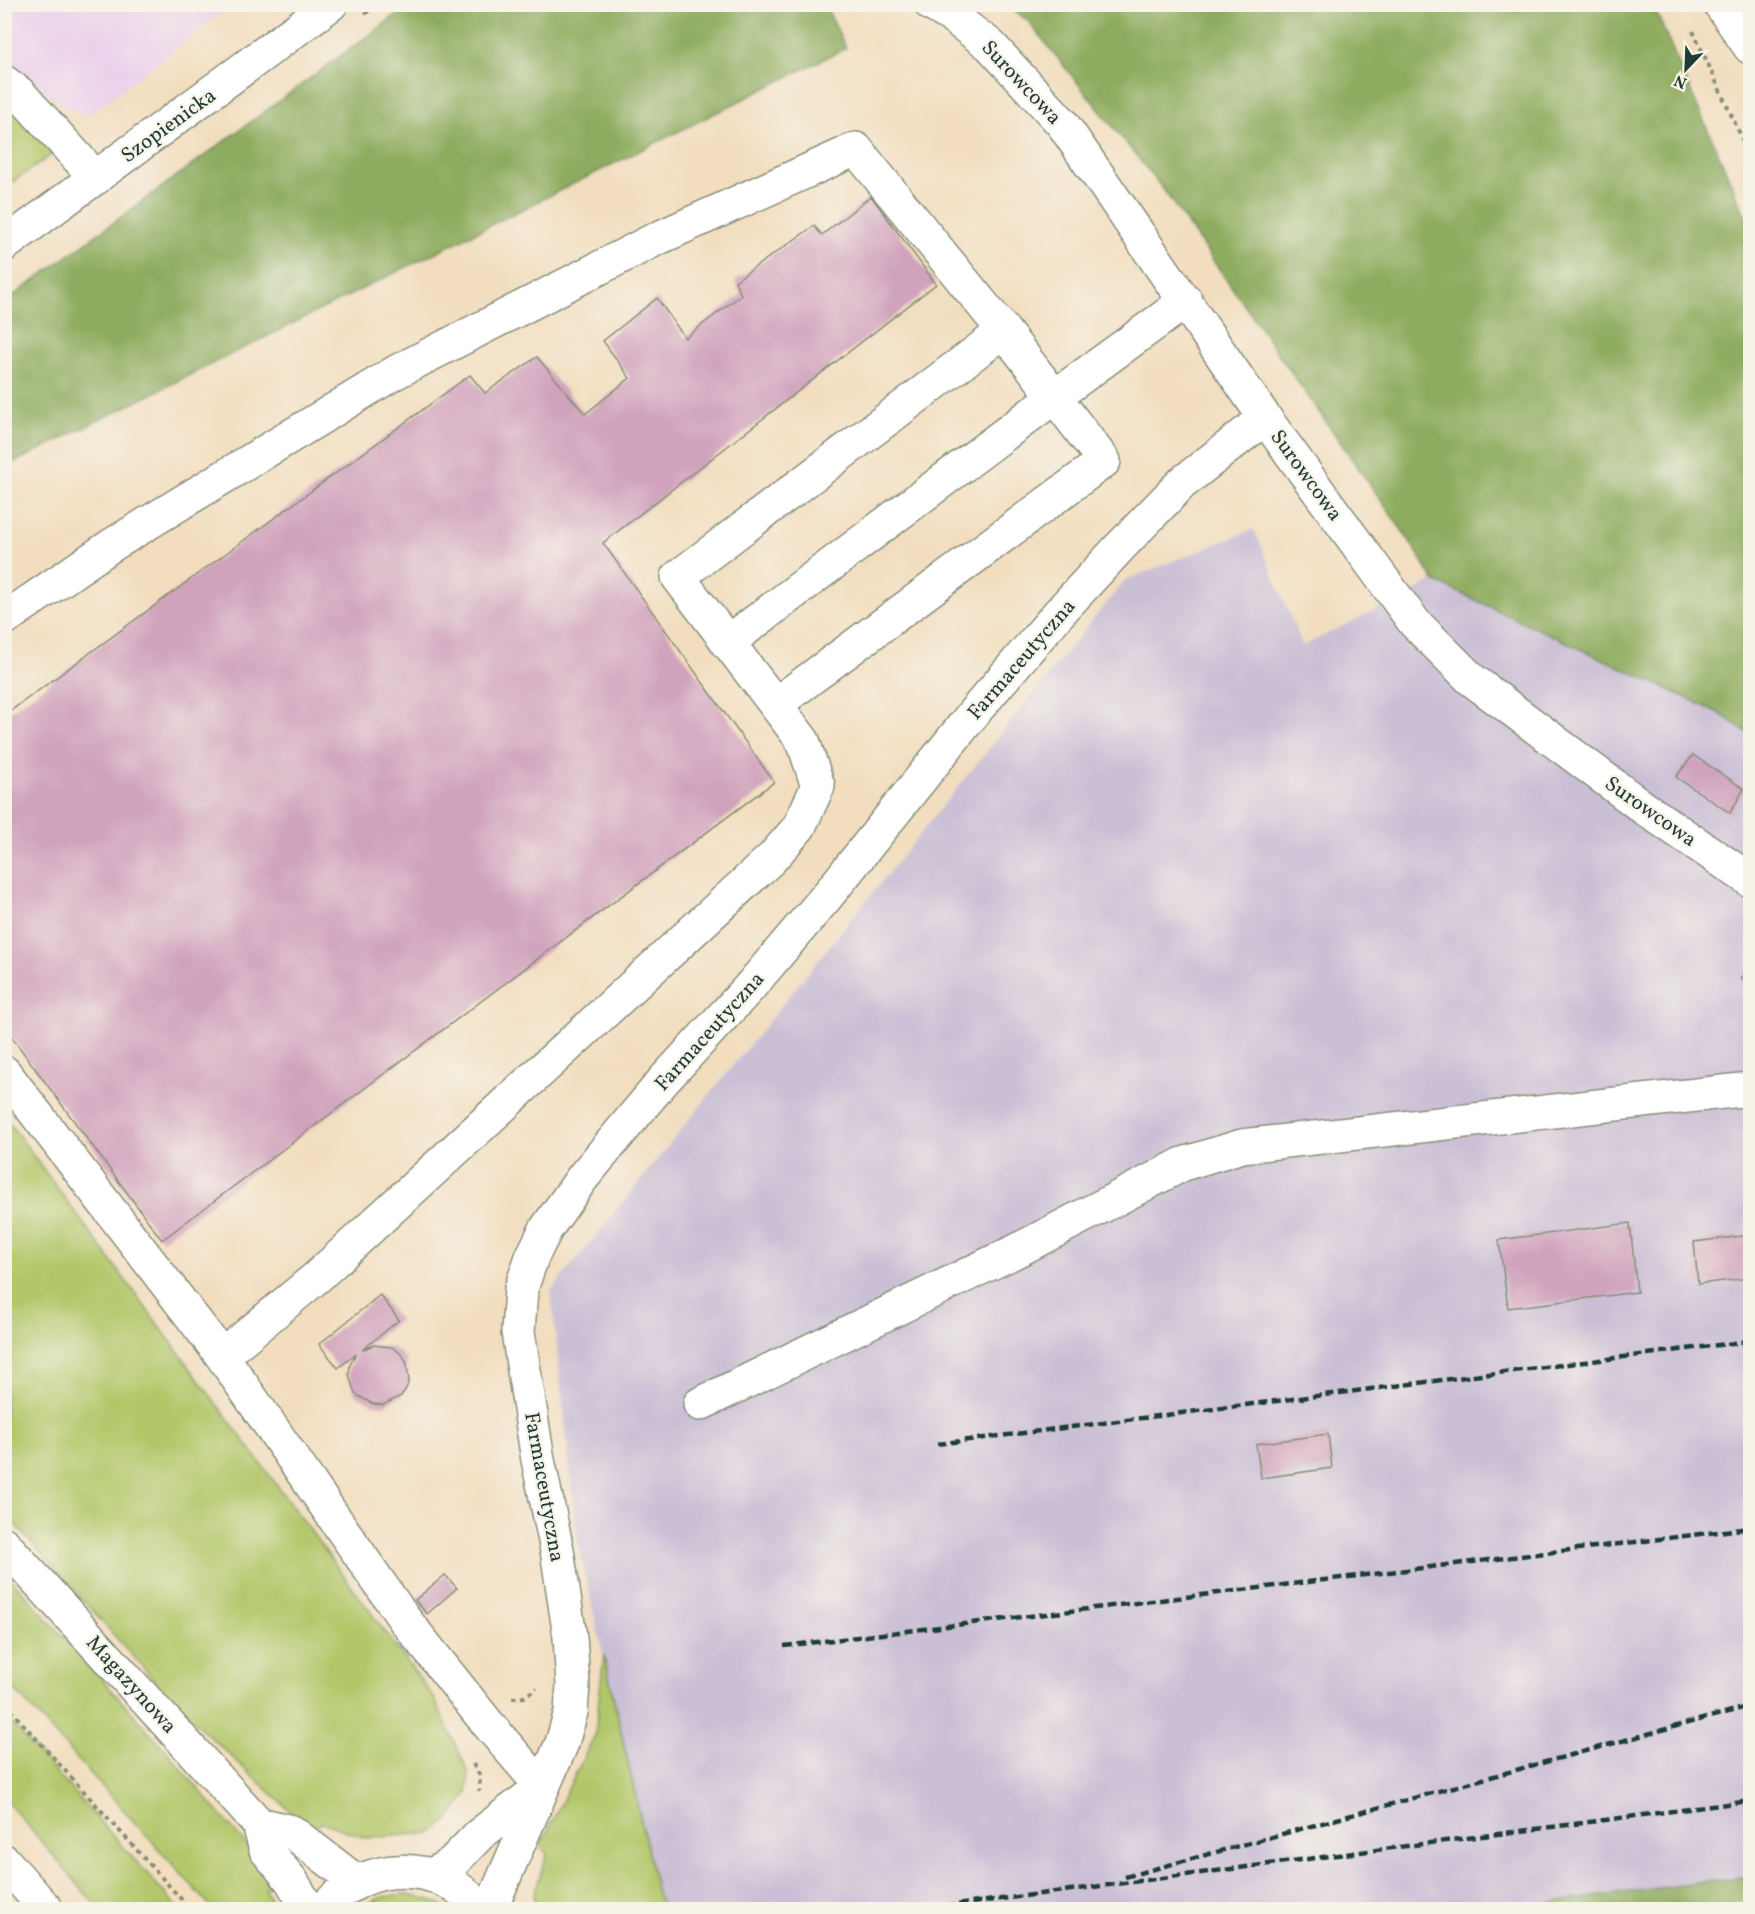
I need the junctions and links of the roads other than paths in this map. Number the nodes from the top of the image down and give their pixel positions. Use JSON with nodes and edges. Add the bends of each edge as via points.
{"nodes":[{"id":1,"x":331,"y":4,"type":"edge"},
{"id":2,"x":931,"y":4,"type":"edge"},
{"id":3,"x":1720,"y":4,"type":"edge"},
{"id":4,"x":1750,"y":47,"type":"edge"},
{"id":5,"x":4,"y":82,"type":"edge"},
{"id":6,"x":96,"y":178,"type":"junction"},
{"id":7,"x":4,"y":245,"type":"edge"},
{"id":8,"x":1186,"y":301,"type":"junction"},
{"id":9,"x":1004,"y":331,"type":"junction"},
{"id":10,"x":1054,"y":397,"type":"junction"},
{"id":11,"x":1265,"y":418,"type":"junction"},
{"id":12,"x":4,"y":619,"type":"edge"},
{"id":13,"x":728,"y":643,"type":"junction"},
{"id":14,"x":776,"y":704,"type":"junction"},
{"id":15,"x":1750,"y":880,"type":"edge"},
{"id":16,"x":4,"y":1072,"type":"edge"},
{"id":17,"x":1750,"y":1089,"type":"edge"},
{"id":18,"x":222,"y":1356,"type":"junction"},
{"id":19,"x":700,"y":1404,"type":"dead end"},
{"id":20,"x":4,"y":1544,"type":"edge"},
{"id":21,"x":542,"y":1787,"type":"junction"},
{"id":22,"x":259,"y":1824,"type":"junction"},
{"id":23,"x":4,"y":1861,"type":"edge"},
{"id":24,"x":433,"y":1875,"type":"junction"},
{"id":25,"x":357,"y":1882,"type":"junction"},
{"id":26,"x":45,"y":1906,"type":"edge"},
{"id":27,"x":309,"y":1910,"type":"edge"},
{"id":28,"x":324,"y":1910,"type":"edge"},
{"id":29,"x":481,"y":1910,"type":"edge"},
{"id":30,"x":490,"y":1910,"type":"edge"}],
"edges":[{"from":1,"to":6,"type":"street","name":"Szopienicka"},
{"from":2,"to":8,"type":"street","name":"Surowcowa","via":[[990,45],[1062,123]]},
{"from":3,"to":4,"type":"street"},
{"from":5,"to":6,"type":"street","via":[[20,94]]},
{"from":6,"to":7,"type":"street","name":"Szopienicka"},
{"from":8,"to":10,"type":"street"},
{"from":8,"to":11,"type":"street","name":"Surowcowa"},
{"from":9,"to":10,"type":"street"},
{"from":9,"to":12,"type":"street","via":[[856,149],[652,241],[396,372],[112,545]]},
{"from":9,"to":13,"type":"street","via":[[678,577]]},
{"from":10,"to":13,"type":"street"},
{"from":10,"to":14,"type":"street","via":[[1104,461]]},
{"from":11,"to":15,"type":"street","name":"Surowcowa","via":[[1414,622],[1471,679],[1644,808]]},
{"from":11,"to":21,"type":"street","name":"Farmaceutyczna","via":[[1182,483],[1058,614],[828,895],[583,1177],[531,1257],[521,1289],[519,1332],[538,1460],[557,1550],[573,1685],[571,1712],[562,1743]]},
{"from":13,"to":14,"type":"street"},
{"from":14,"to":18,"type":"street","via":[[803,741],[818,786],[799,827],[772,858],[326,1269]]},
{"from":16,"to":18,"type":"street"},
{"from":17,"to":19,"type":"street","via":[[1242,1146],[1183,1164],[1020,1249]]},
{"from":18,"to":21,"type":"street","via":[[405,1620]]},
{"from":20,"to":22,"type":"street","name":"Magazynowa"},
{"from":21,"to":24,"type":"street","name":"Farmaceutyczna"},
{"from":21,"to":30,"type":"street","name":"Farmaceutyczna"},
{"from":22,"to":25,"type":"street","via":[[292,1832]]},
{"from":22,"to":27,"type":"street","name":"Magazynowa","via":[[266,1850]]},
{"from":23,"to":26,"type":"street"},
{"from":24,"to":25,"type":"street","via":[[394,1871]]},
{"from":24,"to":29,"type":"street","via":[[464,1891]]},
{"from":25,"to":28,"type":"street","via":[[339,1893]]}]}
